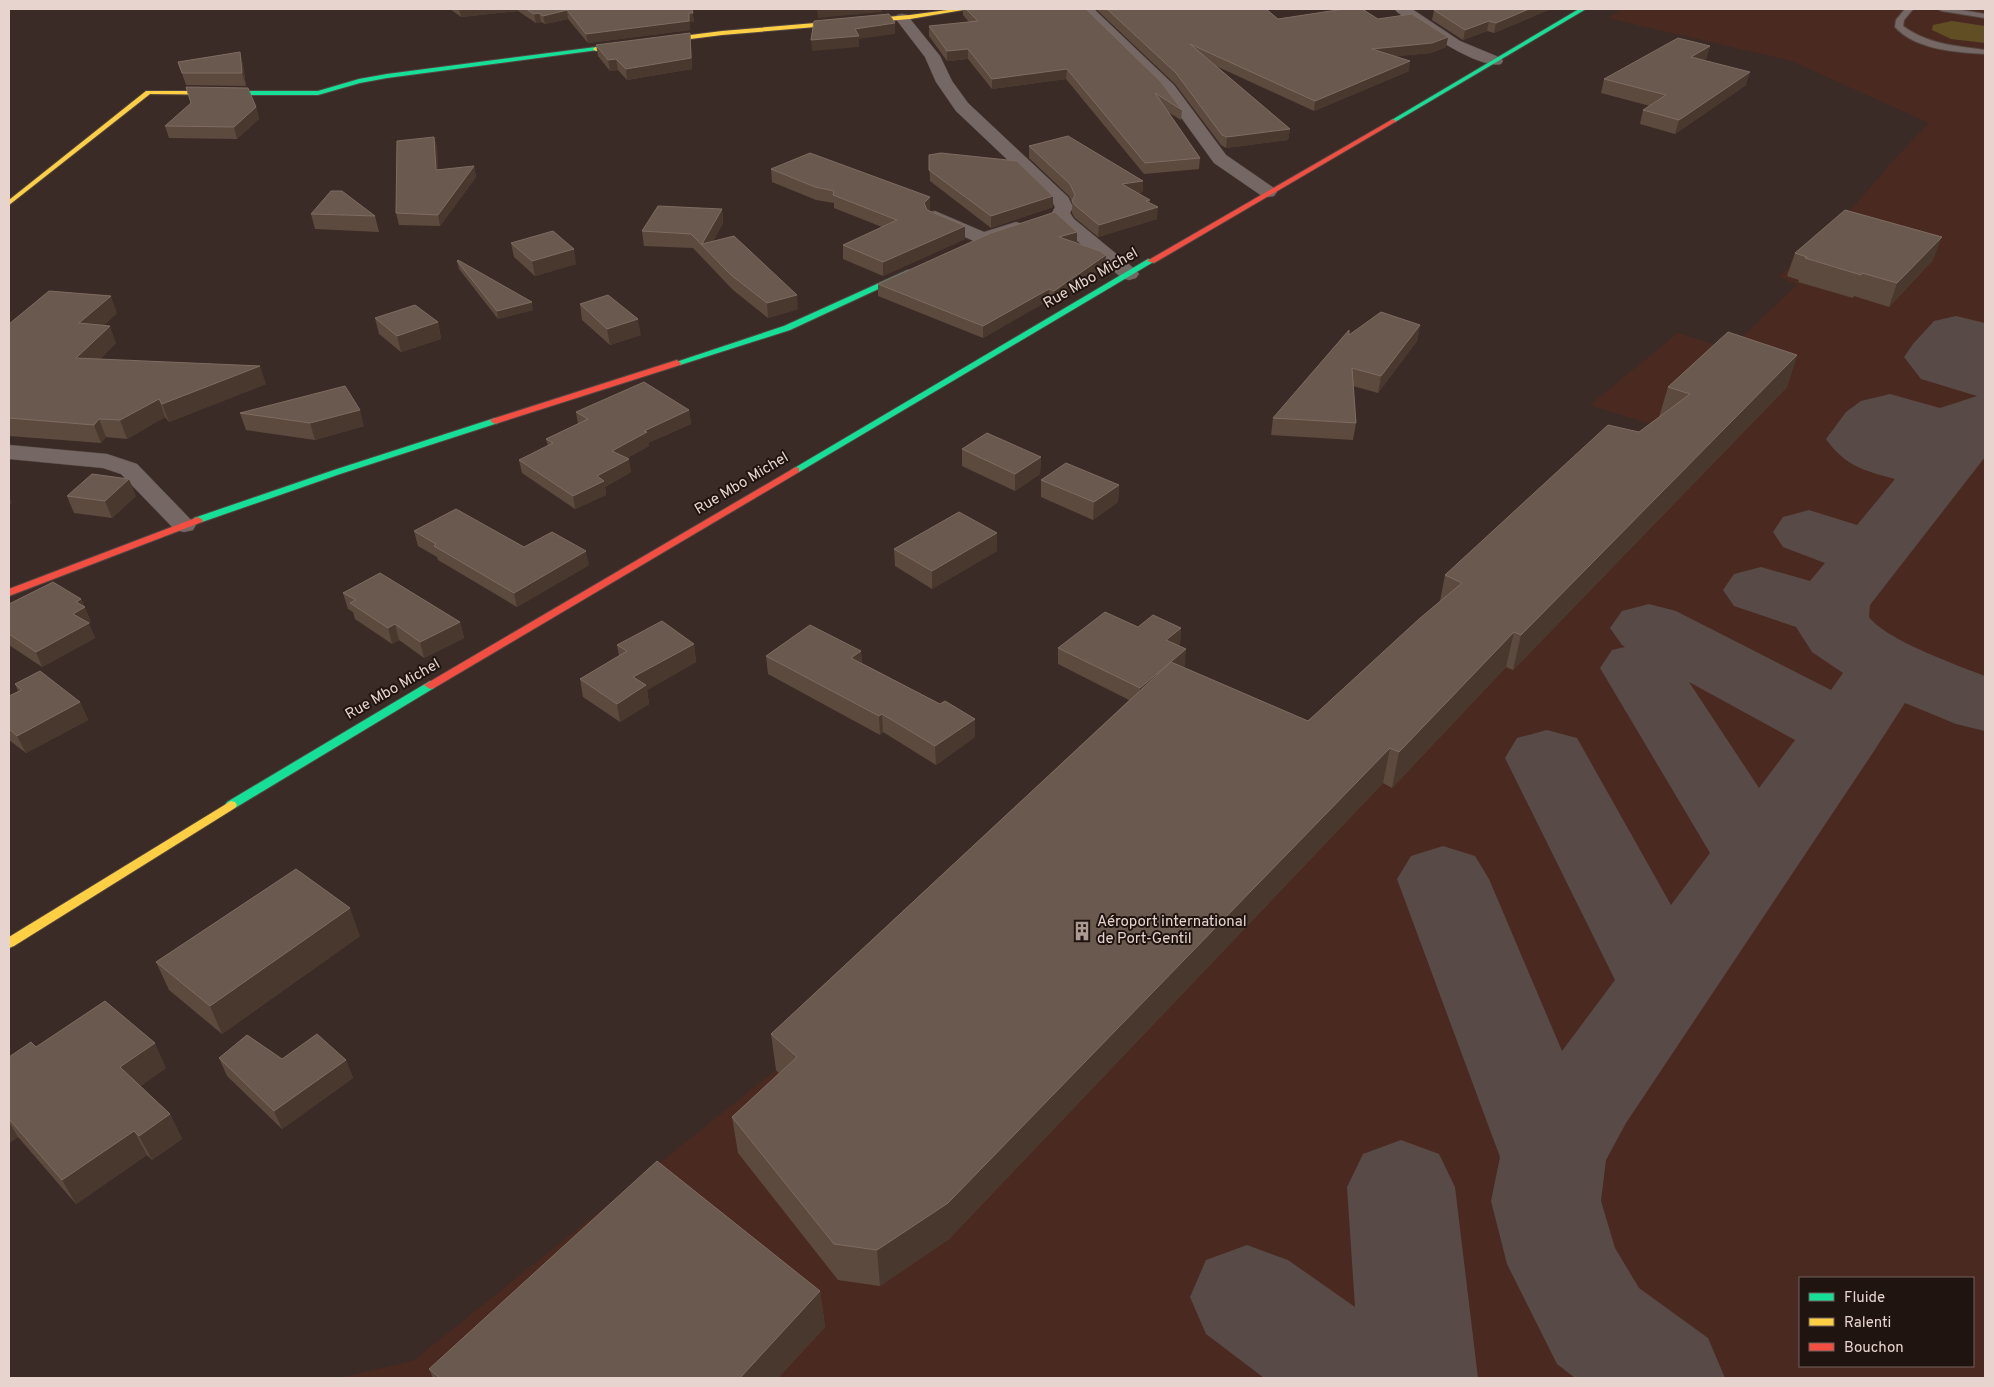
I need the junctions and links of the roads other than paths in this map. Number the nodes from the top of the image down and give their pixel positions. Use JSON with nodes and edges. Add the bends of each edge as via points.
{"nodes":[{"id":1,"x":966,"y":9,"type":"edge"},
{"id":2,"x":1086,"y":9,"type":"edge"},
{"id":3,"x":1402,"y":9,"type":"edge"},
{"id":4,"x":1583,"y":9,"type":"edge"},
{"id":5,"x":1909,"y":9,"type":"edge"},
{"id":6,"x":1942,"y":9,"type":"edge"},
{"id":7,"x":1985,"y":16,"type":"edge"},
{"id":8,"x":902,"y":18,"type":"junction"},
{"id":9,"x":1985,"y":52,"type":"edge"},
{"id":10,"x":1495,"y":60,"type":"junction"},
{"id":11,"x":1268,"y":192,"type":"junction"},
{"id":12,"x":9,"y":203,"type":"edge"},
{"id":13,"x":935,"y":217,"type":"edge"},
{"id":14,"x":1046,"y":218,"type":"junction"},
{"id":15,"x":983,"y":239,"type":"junction"},
{"id":16,"x":965,"y":247,"type":"edge"},
{"id":17,"x":921,"y":267,"type":"edge"},
{"id":18,"x":1128,"y":274,"type":"junction"},
{"id":19,"x":9,"y":452,"type":"edge"},
{"id":20,"x":184,"y":525,"type":"junction"},
{"id":21,"x":9,"y":593,"type":"edge"},
{"id":22,"x":9,"y":943,"type":"edge"}],
"edges":[{"from":1,"to":8,"type":"street"},
{"from":2,"to":11,"type":"street","via":[[1168,88],[1220,159]]},
{"from":3,"to":10,"type":"street","via":[[1455,44]]},
{"from":4,"to":10,"type":"street","name":"Rue Mbo Michel"},
{"from":5,"to":9,"type":"lane","via":[[1900,20],[1899,27],[1910,37],[1950,48]]},
{"from":6,"to":7,"type":"lane"},
{"from":8,"to":12,"type":"street","via":[[722,33],[387,76],[318,93],[148,92]]},
{"from":8,"to":14,"type":"street","via":[[932,56],[944,82],[962,107],[1062,201],[1064,207]]},
{"from":10,"to":11,"type":"street","name":"Rue Mbo Michel"},
{"from":11,"to":18,"type":"street","name":"Rue Mbo Michel"},
{"from":13,"to":15,"type":"street"},
{"from":14,"to":15,"type":"street"},
{"from":14,"to":18,"type":"street","via":[[1066,222]]},
{"from":15,"to":16,"type":"street"},
{"from":17,"to":20,"type":"street","via":[[787,328],[392,454]]},
{"from":18,"to":22,"type":"street","name":"Rue Mbo Michel","via":[[310,756]]},
{"from":19,"to":20,"type":"street","via":[[107,461],[129,469]]},
{"from":20,"to":21,"type":"street"}]}
